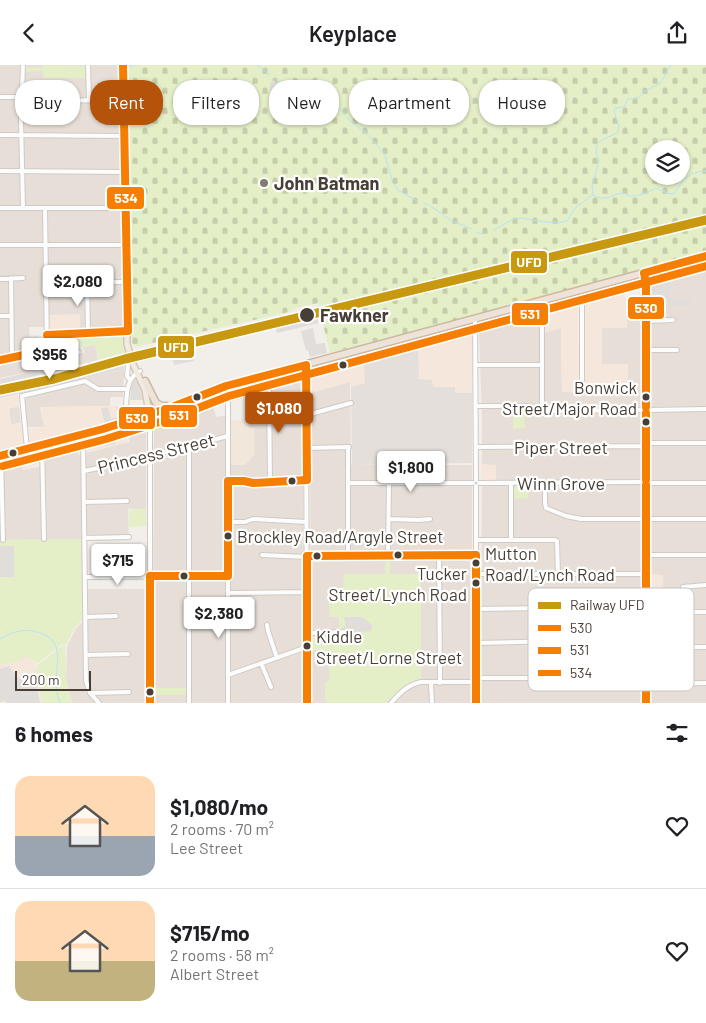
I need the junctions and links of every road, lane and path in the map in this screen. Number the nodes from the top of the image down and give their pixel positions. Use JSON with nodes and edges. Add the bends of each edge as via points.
{"nodes":[{"id":1,"x":24,"y":65,"type":"edge"},
{"id":2,"x":88,"y":65,"type":"edge"},
{"id":3,"x":123,"y":65,"type":"edge"},
{"id":4,"x":23,"y":80,"type":"edge"},
{"id":5,"x":123,"y":80,"type":"edge"},
{"id":6,"x":0,"y":97,"type":"edge"},
{"id":7,"x":15,"y":98,"type":"edge"},
{"id":8,"x":80,"y":100,"type":"edge"},
{"id":9,"x":89,"y":100,"type":"joint"},
{"id":10,"x":22,"y":125,"type":"edge"},
{"id":11,"x":124,"y":125,"type":"edge"},
{"id":12,"x":0,"y":135,"type":"edge"},
{"id":13,"x":22,"y":135,"type":"junction"},
{"id":14,"x":124,"y":136,"type":"junction"},
{"id":15,"x":0,"y":171,"type":"edge"},
{"id":16,"x":22,"y":171,"type":"junction"},
{"id":17,"x":125,"y":172,"type":"junction"},
{"id":18,"x":0,"y":208,"type":"edge"},
{"id":19,"x":23,"y":208,"type":"junction"},
{"id":20,"x":44,"y":208,"type":"junction"},
{"id":21,"x":125,"y":208,"type":"junction"},
{"id":22,"x":0,"y":245,"type":"edge"},
{"id":23,"x":45,"y":245,"type":"junction"},
{"id":24,"x":126,"y":245,"type":"junction"},
{"id":25,"x":706,"y":256,"type":"edge"},
{"id":26,"x":706,"y":267,"type":"edge"},
{"id":27,"x":644,"y":273,"type":"junction"},
{"id":28,"x":11,"y":278,"type":"junction"},
{"id":29,"x":23,"y":278,"type":"dead end"},
{"id":30,"x":0,"y":279,"type":"edge"},
{"id":31,"x":46,"y":282,"type":"junction"},
{"id":32,"x":87,"y":282,"type":"junction"},
{"id":33,"x":127,"y":282,"type":"junction"},
{"id":34,"x":646,"y":283,"type":"junction"},
{"id":35,"x":582,"y":301,"type":"junction"},
{"id":36,"x":542,"y":311,"type":"junction"},
{"id":37,"x":0,"y":316,"type":"edge"},
{"id":38,"x":11,"y":316,"type":"junction"},
{"id":39,"x":475,"y":319,"type":"junction"},
{"id":40,"x":673,"y":320,"type":"dead end"},
{"id":41,"x":646,"y":321,"type":"junction"},
{"id":42,"x":476,"y":330,"type":"junction"},
{"id":43,"x":128,"y":331,"type":"junction"},
{"id":44,"x":88,"y":333,"type":"junction"},
{"id":45,"x":47,"y":335,"type":"junction"},
{"id":46,"x":677,"y":349,"type":"dead end"},
{"id":47,"x":646,"y":350,"type":"junction"},
{"id":48,"x":47,"y":351,"type":"junction"},
{"id":49,"x":79,"y":352,"type":"dead end"},
{"id":50,"x":48,"y":356,"type":"junction"},
{"id":51,"x":12,"y":357,"type":"junction"},
{"id":52,"x":0,"y":360,"type":"edge"},
{"id":53,"x":128,"y":365,"type":"dead end"},
{"id":54,"x":306,"y":365,"type":"junction"},
{"id":55,"x":476,"y":365,"type":"junction"},
{"id":56,"x":542,"y":365,"type":"junction"},
{"id":57,"x":51,"y":366,"type":"dead end"},
{"id":58,"x":139,"y":373,"type":"junction"},
{"id":59,"x":307,"y":375,"type":"junction"},
{"id":60,"x":131,"y":378,"type":"junction"},
{"id":61,"x":145,"y":381,"type":"junction"},
{"id":62,"x":582,"y":384,"type":"dead end"},
{"id":63,"x":270,"y":385,"type":"junction"},
{"id":64,"x":226,"y":386,"type":"junction"},
{"id":65,"x":127,"y":389,"type":"junction"},
{"id":66,"x":228,"y":396,"type":"junction"},
{"id":67,"x":350,"y":403,"type":"dead end"},
{"id":68,"x":177,"y":405,"type":"junction"},
{"id":69,"x":127,"y":406,"type":"junction"},
{"id":70,"x":476,"y":406,"type":"junction"},
{"id":71,"x":542,"y":407,"type":"junction"},
{"id":72,"x":706,"y":409,"type":"edge"},
{"id":73,"x":646,"y":410,"type":"junction"},
{"id":74,"x":150,"y":415,"type":"junction"},
{"id":75,"x":307,"y":415,"type":"junction"},
{"id":76,"x":131,"y":419,"type":"junction"},
{"id":77,"x":112,"y":425,"type":"junction"},
{"id":78,"x":103,"y":429,"type":"junction"},
{"id":79,"x":83,"y":434,"type":"junction"},
{"id":80,"x":228,"y":436,"type":"junction"},
{"id":81,"x":706,"y":443,"type":"edge"},
{"id":82,"x":646,"y":444,"type":"junction"},
{"id":83,"x":42,"y":445,"type":"junction"},
{"id":84,"x":189,"y":446,"type":"junction"},
{"id":85,"x":476,"y":447,"type":"junction"},
{"id":86,"x":307,"y":448,"type":"junction"},
{"id":87,"x":27,"y":449,"type":"junction"},
{"id":88,"x":1,"y":456,"type":"edge"},
{"id":89,"x":149,"y":456,"type":"junction"},
{"id":90,"x":84,"y":471,"type":"junction"},
{"id":91,"x":228,"y":481,"type":"junction"},
{"id":92,"x":307,"y":481,"type":"junction"},
{"id":93,"x":270,"y":483,"type":"junction"},
{"id":94,"x":348,"y":483,"type":"junction"},
{"id":95,"x":389,"y":483,"type":"junction"},
{"id":96,"x":476,"y":483,"type":"junction"},
{"id":97,"x":511,"y":483,"type":"junction"},
{"id":98,"x":545,"y":483,"type":"junction"},
{"id":99,"x":646,"y":483,"type":"junction"},
{"id":100,"x":706,"y":483,"type":"edge"},
{"id":101,"x":126,"y":501,"type":"dead end"},
{"id":102,"x":84,"y":502,"type":"junction"},
{"id":103,"x":389,"y":519,"type":"junction"},
{"id":104,"x":430,"y":519,"type":"dead end"},
{"id":105,"x":646,"y":519,"type":"junction"},
{"id":106,"x":706,"y":519,"type":"edge"},
{"id":107,"x":228,"y":522,"type":"junction"},
{"id":108,"x":306,"y":522,"type":"junction"},
{"id":109,"x":129,"y":537,"type":"dead end"},
{"id":110,"x":84,"y":538,"type":"junction"},
{"id":111,"x":44,"y":539,"type":"dead end"},
{"id":112,"x":511,"y":539,"type":"junction"},
{"id":113,"x":3,"y":540,"type":"dead end"},
{"id":114,"x":476,"y":540,"type":"junction"},
{"id":115,"x":262,"y":555,"type":"dead end"},
{"id":116,"x":388,"y":555,"type":"junction"},
{"id":117,"x":439,"y":555,"type":"junction"},
{"id":118,"x":476,"y":555,"type":"junction"},
{"id":119,"x":646,"y":555,"type":"junction"},
{"id":120,"x":706,"y":555,"type":"edge"},
{"id":121,"x":307,"y":556,"type":"junction"},
{"id":122,"x":348,"y":556,"type":"junction"},
{"id":123,"x":476,"y":574,"type":"junction"},
{"id":124,"x":558,"y":574,"type":"junction"},
{"id":125,"x":646,"y":574,"type":"junction"},
{"id":126,"x":150,"y":576,"type":"junction"},
{"id":127,"x":189,"y":576,"type":"junction"},
{"id":128,"x":228,"y":576,"type":"junction"},
{"id":129,"x":85,"y":577,"type":"junction"},
{"id":130,"x":706,"y":585,"type":"edge"},
{"id":131,"x":646,"y":588,"type":"edge"},
{"id":132,"x":683,"y":588,"type":"edge"},
{"id":133,"x":306,"y":592,"type":"junction"},
{"id":134,"x":228,"y":593,"type":"junction"},
{"id":135,"x":528,"y":608,"type":"edge"},
{"id":136,"x":476,"y":609,"type":"junction"},
{"id":137,"x":116,"y":616,"type":"dead end"},
{"id":138,"x":86,"y":617,"type":"junction"},
{"id":139,"x":267,"y":625,"type":"dead end"},
{"id":140,"x":346,"y":632,"type":"dead end"},
{"id":141,"x":306,"y":633,"type":"junction"},
{"id":142,"x":528,"y":642,"type":"edge"},
{"id":143,"x":476,"y":643,"type":"junction"},
{"id":144,"x":306,"y":647,"type":"junction"},
{"id":145,"x":128,"y":654,"type":"dead end"},
{"id":146,"x":86,"y":655,"type":"junction"},
{"id":147,"x":277,"y":658,"type":"junction"},
{"id":148,"x":261,"y":663,"type":"junction"},
{"id":149,"x":228,"y":675,"type":"junction"},
{"id":150,"x":528,"y":679,"type":"edge"},
{"id":151,"x":476,"y":680,"type":"junction"},
{"id":152,"x":431,"y":683,"type":"junction"},
{"id":153,"x":440,"y":683,"type":"junction"},
{"id":154,"x":271,"y":687,"type":"dead end"},
{"id":155,"x":129,"y":692,"type":"dead end"},
{"id":156,"x":90,"y":693,"type":"junction"},
{"id":157,"x":99,"y":703,"type":"edge"},
{"id":158,"x":150,"y":703,"type":"edge"},
{"id":159,"x":189,"y":703,"type":"edge"},
{"id":160,"x":228,"y":703,"type":"edge"},
{"id":161,"x":307,"y":703,"type":"edge"},
{"id":162,"x":391,"y":703,"type":"edge"},
{"id":163,"x":432,"y":703,"type":"edge"},
{"id":164,"x":476,"y":703,"type":"edge"}],
"edges":[{"from":1,"to":4,"type":"street"},
{"from":2,"to":9,"type":"street"},
{"from":3,"to":5,"type":"main road"},
{"from":6,"to":7,"type":"street"},
{"from":8,"to":9,"type":"street"},
{"from":10,"to":13,"type":"street"},
{"from":11,"to":14,"type":"main road"},
{"from":12,"to":13,"type":"street"},
{"from":13,"to":14,"type":"street"},
{"from":13,"to":16,"type":"street"},
{"from":14,"to":17,"type":"main road"},
{"from":15,"to":16,"type":"street"},
{"from":16,"to":17,"type":"street"},
{"from":16,"to":19,"type":"street"},
{"from":17,"to":21,"type":"main road"},
{"from":18,"to":19,"type":"street"},
{"from":19,"to":20,"type":"street"},
{"from":20,"to":21,"type":"street"},
{"from":20,"to":23,"type":"street"},
{"from":21,"to":24,"type":"main road"},
{"from":22,"to":23,"type":"street"},
{"from":23,"to":24,"type":"street"},
{"from":23,"to":31,"type":"street"},
{"from":24,"to":33,"type":"main road"},
{"from":25,"to":27,"type":"highway"},
{"from":26,"to":34,"type":"highway"},
{"from":27,"to":34,"type":"street"},
{"from":27,"to":39,"type":"highway"},
{"from":28,"to":29,"type":"street"},
{"from":28,"to":30,"type":"street"},
{"from":28,"to":38,"type":"street"},
{"from":31,"to":32,"type":"street"},
{"from":31,"to":45,"type":"street"},
{"from":32,"to":33,"type":"street"},
{"from":32,"to":44,"type":"street"},
{"from":33,"to":43,"type":"main road"},
{"from":34,"to":35,"type":"highway"},
{"from":34,"to":41,"type":"street"},
{"from":35,"to":36,"type":"highway"},
{"from":35,"to":62,"type":"street"},
{"from":36,"to":42,"type":"highway"},
{"from":36,"to":56,"type":"street"},
{"from":37,"to":38,"type":"street"},
{"from":38,"to":51,"type":"street"},
{"from":39,"to":42,"type":"street"},
{"from":39,"to":54,"type":"highway"},
{"from":40,"to":41,"type":"street"},
{"from":41,"to":47,"type":"street"},
{"from":42,"to":55,"type":"street"},
{"from":42,"to":59,"type":"highway"},
{"from":43,"to":44,"type":"street"},
{"from":43,"to":58,"type":"main road","via":[[131,357]]},
{"from":44,"to":45,"type":"street"},
{"from":45,"to":48,"type":"street"},
{"from":46,"to":47,"type":"street"},
{"from":47,"to":73,"type":"street"},
{"from":48,"to":50,"type":"street"},
{"from":48,"to":51,"type":"street"},
{"from":49,"to":50,"type":"street"},
{"from":50,"to":57,"type":"street"},
{"from":51,"to":52,"type":"street"},
{"from":53,"to":60,"type":"street","via":[[127,373]]},
{"from":54,"to":59,"type":"street"},
{"from":54,"to":64,"type":"highway"},
{"from":55,"to":56,"type":"street"},
{"from":55,"to":70,"type":"street"},
{"from":56,"to":71,"type":"street"},
{"from":58,"to":60,"type":"street"},
{"from":58,"to":61,"type":"main road"},
{"from":58,"to":74,"type":"main road"},
{"from":59,"to":63,"type":"highway"},
{"from":59,"to":75,"type":"street"},
{"from":60,"to":65,"type":"street"},
{"from":61,"to":68,"type":"highway","via":[[156,403]]},
{"from":61,"to":74,"type":"main road"},
{"from":63,"to":66,"type":"highway"},
{"from":63,"to":93,"type":"street"},
{"from":64,"to":66,"type":"street"},
{"from":64,"to":68,"type":"highway"},
{"from":65,"to":69,"type":"street"},
{"from":65,"to":87,"type":"street","via":[[98,389],[85,381],[22,396]]},
{"from":66,"to":74,"type":"highway"},
{"from":66,"to":80,"type":"street"},
{"from":67,"to":75,"type":"street"},
{"from":68,"to":74,"type":"highway"},
{"from":69,"to":76,"type":"street"},
{"from":69,"to":77,"type":"street","via":[[124,417]]},
{"from":70,"to":71,"type":"street"},
{"from":70,"to":85,"type":"street"},
{"from":71,"to":73,"type":"street"},
{"from":72,"to":73,"type":"street"},
{"from":73,"to":82,"type":"street"},
{"from":74,"to":76,"type":"highway"},
{"from":74,"to":78,"type":"highway"},
{"from":74,"to":89,"type":"street"},
{"from":75,"to":86,"type":"street"},
{"from":76,"to":77,"type":"highway"},
{"from":77,"to":78,"type":"highway"},
{"from":78,"to":79,"type":"highway"},
{"from":79,"to":83,"type":"highway"},
{"from":79,"to":90,"type":"street"},
{"from":80,"to":84,"type":"street","name":"Princess Street"},
{"from":80,"to":91,"type":"street"},
{"from":81,"to":82,"type":"street","name":"Piper Street"},
{"from":82,"to":85,"type":"street","name":"Piper Street"},
{"from":82,"to":99,"type":"street"},
{"from":83,"to":87,"type":"highway"},
{"from":83,"to":111,"type":"street"},
{"from":84,"to":89,"type":"street","name":"Princess Street"},
{"from":84,"to":127,"type":"street"},
{"from":85,"to":96,"type":"street"},
{"from":86,"to":92,"type":"street"},
{"from":86,"to":94,"type":"street","via":[[349,447]]},
{"from":87,"to":88,"type":"highway"},
{"from":88,"to":113,"type":"street"},
{"from":89,"to":90,"type":"street","name":"Princess Street"},
{"from":89,"to":126,"type":"street"},
{"from":90,"to":102,"type":"street"},
{"from":91,"to":93,"type":"street"},
{"from":91,"to":107,"type":"street"},
{"from":92,"to":93,"type":"street"},
{"from":92,"to":108,"type":"street"},
{"from":94,"to":95,"type":"street","name":"Winn Grove"},
{"from":94,"to":122,"type":"street"},
{"from":95,"to":96,"type":"street","name":"Winn Grove"},
{"from":95,"to":103,"type":"street"},
{"from":96,"to":97,"type":"street","name":"Winn Grove"},
{"from":96,"to":114,"type":"street"},
{"from":97,"to":98,"type":"street","name":"Winn Grove"},
{"from":97,"to":112,"type":"street"},
{"from":98,"to":99,"type":"street","name":"Winn Grove"},
{"from":98,"to":105,"type":"street","via":[[546,508],[566,516]]},
{"from":99,"to":100,"type":"street","name":"Winn Grove"},
{"from":99,"to":105,"type":"street"},
{"from":101,"to":102,"type":"street"},
{"from":102,"to":110,"type":"street"},
{"from":103,"to":104,"type":"street"},
{"from":103,"to":116,"type":"street"},
{"from":105,"to":106,"type":"street"},
{"from":105,"to":119,"type":"street"},
{"from":107,"to":108,"type":"street","via":[[253,519]]},
{"from":107,"to":128,"type":"street"},
{"from":108,"to":121,"type":"street"},
{"from":109,"to":110,"type":"street"},
{"from":110,"to":129,"type":"street"},
{"from":112,"to":114,"type":"street"},
{"from":112,"to":124,"type":"street","via":[[557,541]]},
{"from":114,"to":118,"type":"street"},
{"from":115,"to":121,"type":"street"},
{"from":116,"to":117,"type":"street"},
{"from":116,"to":122,"type":"street"},
{"from":117,"to":118,"type":"street"},
{"from":117,"to":153,"type":"street"},
{"from":118,"to":123,"type":"street"},
{"from":119,"to":120,"type":"street"},
{"from":119,"to":125,"type":"street"},
{"from":121,"to":122,"type":"street"},
{"from":121,"to":133,"type":"street"},
{"from":123,"to":124,"type":"street"},
{"from":123,"to":136,"type":"street"},
{"from":124,"to":125,"type":"street"},
{"from":125,"to":131,"type":"street"},
{"from":126,"to":127,"type":"street"},
{"from":126,"to":129,"type":"street"},
{"from":126,"to":158,"type":"street"},
{"from":127,"to":128,"type":"street"},
{"from":127,"to":159,"type":"street"},
{"from":128,"to":134,"type":"street"},
{"from":129,"to":138,"type":"street"},
{"from":130,"to":132,"type":"street"},
{"from":133,"to":134,"type":"street"},
{"from":133,"to":141,"type":"street"},
{"from":134,"to":149,"type":"street"},
{"from":135,"to":136,"type":"street"},
{"from":136,"to":143,"type":"street"},
{"from":137,"to":138,"type":"street"},
{"from":138,"to":146,"type":"street"},
{"from":139,"to":147,"type":"street"},
{"from":140,"to":141,"type":"street"},
{"from":141,"to":144,"type":"street"},
{"from":142,"to":143,"type":"street"},
{"from":143,"to":151,"type":"street"},
{"from":144,"to":147,"type":"street"},
{"from":144,"to":161,"type":"street"},
{"from":145,"to":146,"type":"street"},
{"from":146,"to":156,"type":"street","via":[[86,681]]},
{"from":147,"to":148,"type":"street"},
{"from":148,"to":149,"type":"street"},
{"from":148,"to":154,"type":"street"},
{"from":149,"to":160,"type":"street"},
{"from":150,"to":151,"type":"street"},
{"from":151,"to":153,"type":"street"},
{"from":151,"to":164,"type":"street"},
{"from":152,"to":153,"type":"street"},
{"from":152,"to":162,"type":"street","via":[[421,682],[407,687]]},
{"from":152,"to":163,"type":"street"},
{"from":155,"to":156,"type":"street"},
{"from":156,"to":157,"type":"street"}]}
